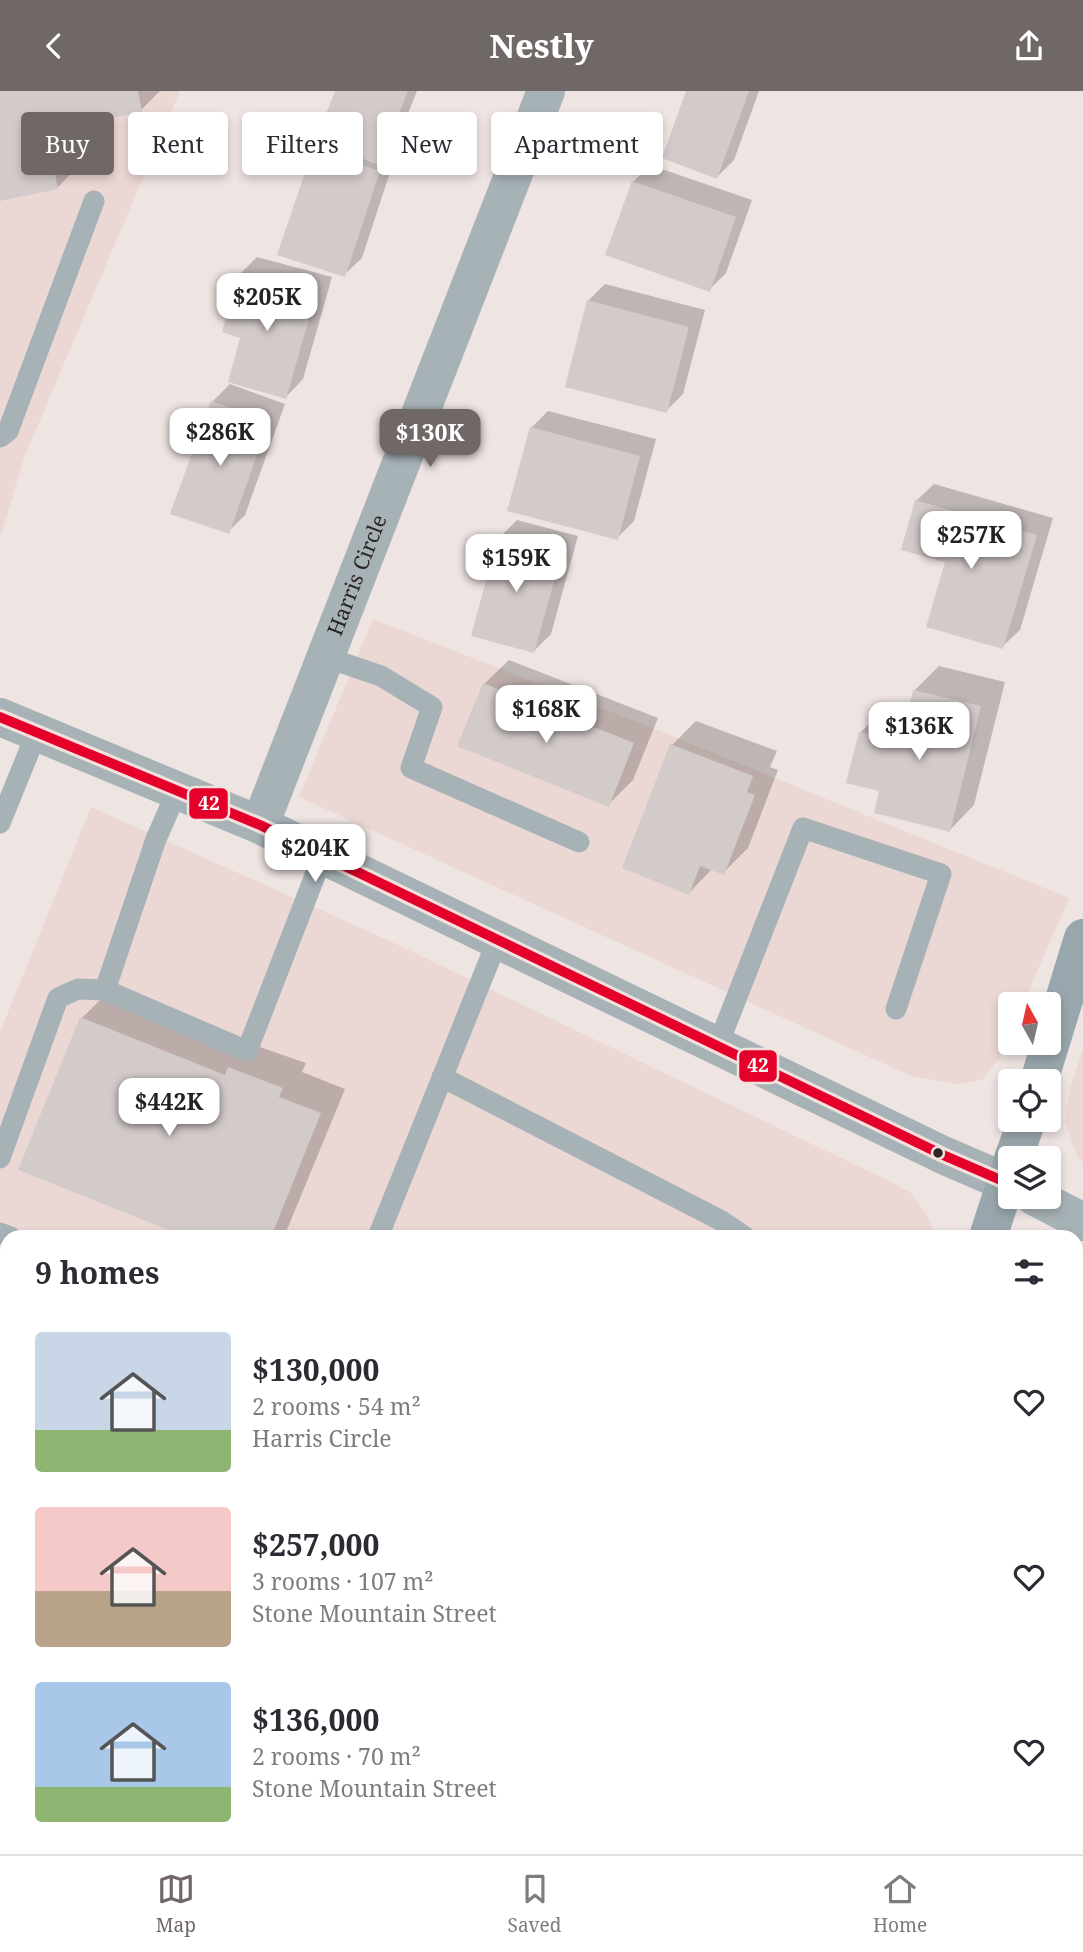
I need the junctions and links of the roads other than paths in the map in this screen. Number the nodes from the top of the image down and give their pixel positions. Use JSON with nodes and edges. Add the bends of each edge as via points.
{"nodes":[{"id":1,"x":547,"y":91,"type":"edge"},
{"id":2,"x":94,"y":201,"type":"dead end"},
{"id":3,"x":0,"y":436,"type":"edge"},
{"id":4,"x":325,"y":657,"type":"junction"},
{"id":5,"x":0,"y":717,"type":"edge"},
{"id":6,"x":37,"y":732,"type":"junction"},
{"id":7,"x":178,"y":789,"type":"junction"},
{"id":8,"x":0,"y":823,"type":"edge"},
{"id":9,"x":260,"y":825,"type":"junction"},
{"id":10,"x":579,"y":842,"type":"dead end"},
{"id":11,"x":323,"y":855,"type":"junction"},
{"id":12,"x":498,"y":939,"type":"junction"},
{"id":13,"x":1082,"y":945,"type":"edge"},
{"id":14,"x":105,"y":990,"type":"junction"},
{"id":15,"x":896,"y":1009,"type":"dead end"},
{"id":16,"x":718,"y":1045,"type":"junction"},
{"id":17,"x":1043,"y":1069,"type":"edge"},
{"id":18,"x":442,"y":1077,"type":"junction"},
{"id":19,"x":0,"y":1159,"type":"edge"},
{"id":20,"x":998,"y":1173,"type":"edge"},
{"id":21,"x":1061,"y":1208,"type":"edge"},
{"id":22,"x":1001,"y":1209,"type":"edge"},
{"id":23,"x":1083,"y":1222,"type":"edge"},
{"id":24,"x":381,"y":1230,"type":"edge"},
{"id":25,"x":735,"y":1230,"type":"edge"},
{"id":26,"x":991,"y":1230,"type":"edge"}],
"edges":[{"from":1,"to":4,"type":"street","name":"Harris Circle"},
{"from":2,"to":3,"type":"lane","via":[[8,431]]},
{"from":4,"to":9,"type":"street","name":"Harris Circle"},
{"from":4,"to":10,"type":"lane","via":[[381,676],[432,707],[411,768]]},
{"from":5,"to":6,"type":"street"},
{"from":6,"to":7,"type":"street"},
{"from":6,"to":8,"type":"lane"},
{"from":7,"to":9,"type":"street"},
{"from":7,"to":14,"type":"lane","via":[[156,839]]},
{"from":9,"to":11,"type":"street"},
{"from":11,"to":12,"type":"street"},
{"from":11,"to":14,"type":"lane","via":[[247,1051]]},
{"from":12,"to":16,"type":"street"},
{"from":12,"to":18,"type":"lane"},
{"from":13,"to":17,"type":"main road"},
{"from":14,"to":19,"type":"lane","via":[[78,989],[58,998]]},
{"from":15,"to":16,"type":"lane","via":[[941,874],[803,828]]},
{"from":16,"to":20,"type":"street","via":[[943,1155]]},
{"from":18,"to":24,"type":"lane"},
{"from":18,"to":25,"type":"lane"},
{"from":21,"to":23,"type":"street"},
{"from":22,"to":26,"type":"main road"}]}
